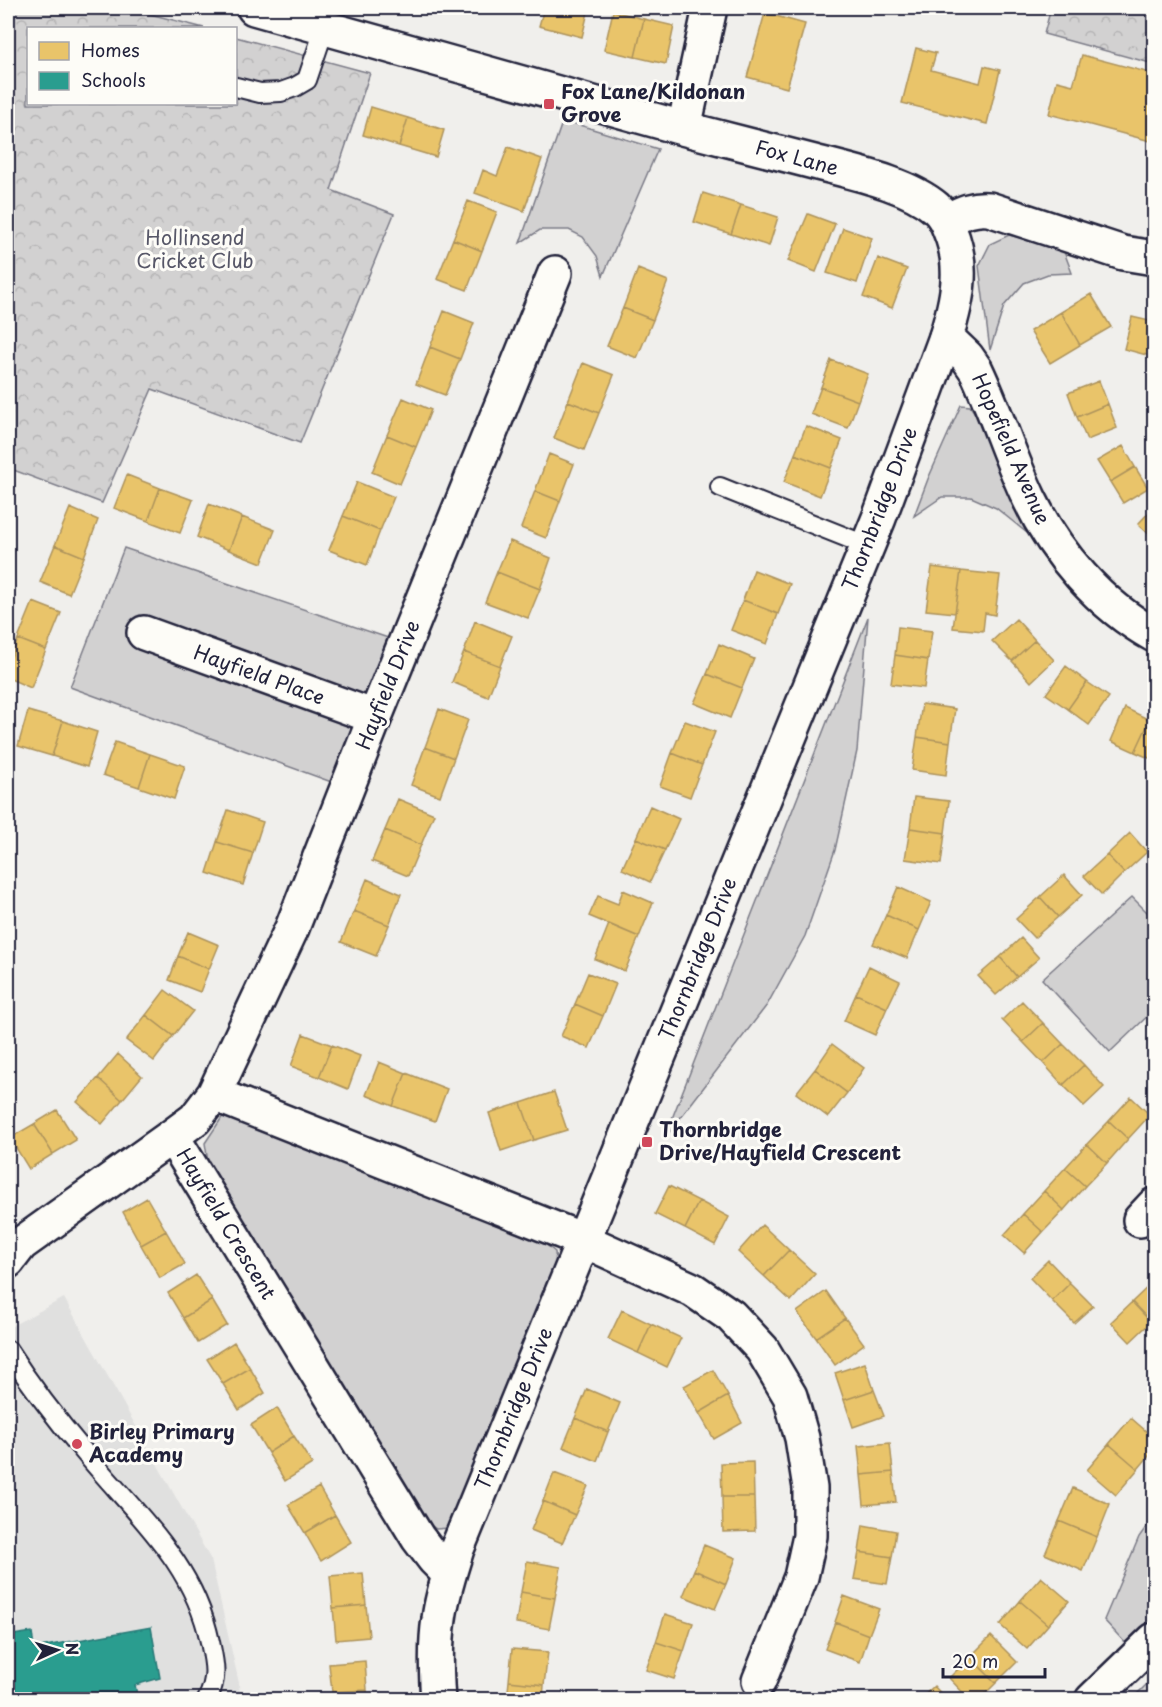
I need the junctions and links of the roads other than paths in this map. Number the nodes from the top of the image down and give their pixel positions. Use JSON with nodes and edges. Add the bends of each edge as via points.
{"nodes":[{"id":1,"x":254,"y":8,"type":"edge"},
{"id":2,"x":710,"y":8,"type":"edge"},
{"id":3,"x":325,"y":27,"type":"junction"},
{"id":4,"x":237,"y":87,"type":"edge"},
{"id":5,"x":684,"y":128,"type":"junction"},
{"id":6,"x":946,"y":221,"type":"junction"},
{"id":7,"x":1155,"y":258,"type":"edge"},
{"id":8,"x":555,"y":273,"type":"dead end"},
{"id":9,"x":945,"y":336,"type":"junction"},
{"id":10,"x":720,"y":487,"type":"dead end"},
{"id":11,"x":868,"y":546,"type":"junction"},
{"id":12,"x":144,"y":633,"type":"dead end"},
{"id":13,"x":1155,"y":636,"type":"edge"},
{"id":14,"x":375,"y":717,"type":"junction"},
{"id":15,"x":214,"y":1094,"type":"junction"},
{"id":16,"x":172,"y":1136,"type":"junction"},
{"id":17,"x":583,"y":1240,"type":"junction"},
{"id":18,"x":8,"y":1262,"type":"edge"},
{"id":19,"x":8,"y":1350,"type":"edge"},
{"id":20,"x":449,"y":1574,"type":"junction"},
{"id":21,"x":1155,"y":1640,"type":"edge"},
{"id":22,"x":759,"y":1681,"type":"dead end"},
{"id":23,"x":207,"y":1700,"type":"edge"},
{"id":24,"x":438,"y":1700,"type":"edge"},
{"id":25,"x":1092,"y":1700,"type":"edge"}],
"edges":[{"from":1,"to":3,"type":"street","name":"Fox Lane"},
{"from":2,"to":5,"type":"street"},
{"from":3,"to":4,"type":"lane","via":[[307,80],[281,92],[260,93]]},
{"from":3,"to":5,"type":"street","name":"Fox Lane"},
{"from":5,"to":6,"type":"street","name":"Fox Lane","via":[[907,190],[935,207]]},
{"from":6,"to":7,"type":"street","via":[[966,211],[988,209],[1123,253]]},
{"from":6,"to":9,"type":"street","name":"Thornbridge Drive","via":[[956,248],[959,287]]},
{"from":8,"to":14,"type":"street","name":"Hayfield Drive"},
{"from":9,"to":11,"type":"street","name":"Thornbridge Drive"},
{"from":9,"to":13,"type":"street","name":"Hopefield Avenue","via":[[976,370],[1029,498],[1069,562],[1101,597]]},
{"from":10,"to":11,"type":"lane"},
{"from":11,"to":17,"type":"street","name":"Thornbridge Drive"},
{"from":12,"to":14,"type":"street","name":"Hayfield Place"},
{"from":14,"to":15,"type":"street","name":"Hayfield Drive","via":[[292,928]]},
{"from":15,"to":16,"type":"street","name":"Hayfield Crescent","via":[[195,1119]]},
{"from":15,"to":17,"type":"street"},
{"from":16,"to":18,"type":"street","via":[[21,1244]]},
{"from":16,"to":20,"type":"street","name":"Hayfield Crescent","via":[[418,1538]]},
{"from":17,"to":20,"type":"street","name":"Thornbridge Drive"},
{"from":17,"to":22,"type":"street","via":[[693,1290],[731,1316],[762,1349],[790,1396],[810,1488],[810,1536],[801,1577]]},
{"from":19,"to":23,"type":"lane","via":[[85,1454],[162,1541],[189,1582],[206,1623],[215,1664],[213,1687]]},
{"from":20,"to":24,"type":"street","name":"Thornbridge Drive","via":[[439,1619]]},
{"from":21,"to":25,"type":"street"}]}
